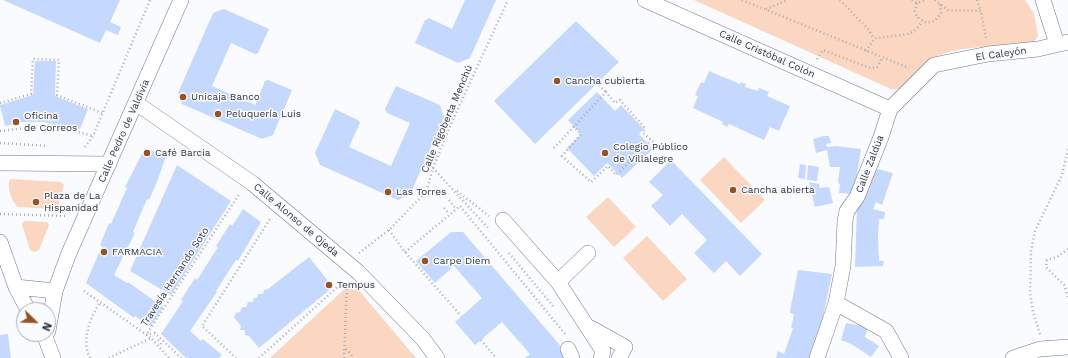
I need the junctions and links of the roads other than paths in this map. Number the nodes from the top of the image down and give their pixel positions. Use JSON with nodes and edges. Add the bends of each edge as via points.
{"nodes":[{"id":1,"x":181,"y":0,"type":"edge"},
{"id":2,"x":645,"y":0,"type":"edge"},
{"id":3,"x":1043,"y":0,"type":"edge"},
{"id":4,"x":1062,"y":43,"type":"edge"},
{"id":5,"x":136,"y":103,"type":"junction"},
{"id":6,"x":890,"y":109,"type":"junction"},
{"id":7,"x":0,"y":163,"type":"edge"},
{"id":8,"x":110,"y":164,"type":"junction"},
{"id":9,"x":503,"y":220,"type":"dead end"},
{"id":10,"x":0,"y":242,"type":"edge"},
{"id":11,"x":588,"y":253,"type":"dead end"},
{"id":12,"x":558,"y":282,"type":"junction"},
{"id":13,"x":16,"y":287,"type":"junction"},
{"id":14,"x":56,"y":291,"type":"junction"},
{"id":15,"x":24,"y":302,"type":"edge"},
{"id":16,"x":53,"y":302,"type":"edge"},
{"id":17,"x":836,"y":303,"type":"junction"},
{"id":18,"x":589,"y":327,"type":"junction"},
{"id":19,"x":48,"y":342,"type":"edge"},
{"id":20,"x":1068,"y":347,"type":"edge"},
{"id":21,"x":53,"y":358,"type":"edge"},
{"id":22,"x":437,"y":358,"type":"edge"},
{"id":23,"x":601,"y":358,"type":"edge"},
{"id":24,"x":619,"y":358,"type":"edge"},
{"id":25,"x":817,"y":358,"type":"edge"},
{"id":26,"x":901,"y":358,"type":"edge"},
{"id":27,"x":1013,"y":358,"type":"edge"}],
"edges":[{"from":1,"to":5,"type":"street","name":"Calle Pedro de Valdivia"},
{"from":2,"to":6,"type":"street","name":"Calle Cristóbal Colón"},
{"from":3,"to":4,"type":"street"},
{"from":4,"to":6,"type":"street","name":"El Caleyón","via":[[934,65]]},
{"from":5,"to":8,"type":"street","name":"Calle Pedro de Valdivia"},
{"from":5,"to":22,"type":"street","name":"Calle Alonso de Ojeda","via":[[252,183],[358,272]]},
{"from":6,"to":17,"type":"street","name":"Calle Zaldúa","via":[[857,197],[847,211],[843,266]]},
{"from":7,"to":8,"type":"street"},
{"from":8,"to":14,"type":"street","name":"Calle Pedro de Valdivia"},
{"from":9,"to":12,"type":"street"},
{"from":10,"to":13,"type":"street"},
{"from":11,"to":12,"type":"street"},
{"from":12,"to":18,"type":"street"},
{"from":13,"to":14,"type":"street"},
{"from":13,"to":15,"type":"street"},
{"from":14,"to":16,"type":"street","name":"Calle Pedro de Valdivia"},
{"from":17,"to":25,"type":"street","name":"Calle Zaldúa"},
{"from":17,"to":26,"type":"street","via":[[886,331]]},
{"from":18,"to":23,"type":"street","via":[[603,351]]},
{"from":18,"to":24,"type":"street","via":[[624,347]]},
{"from":19,"to":21,"type":"street"},
{"from":20,"to":27,"type":"street","via":[[1040,349]]}]}
